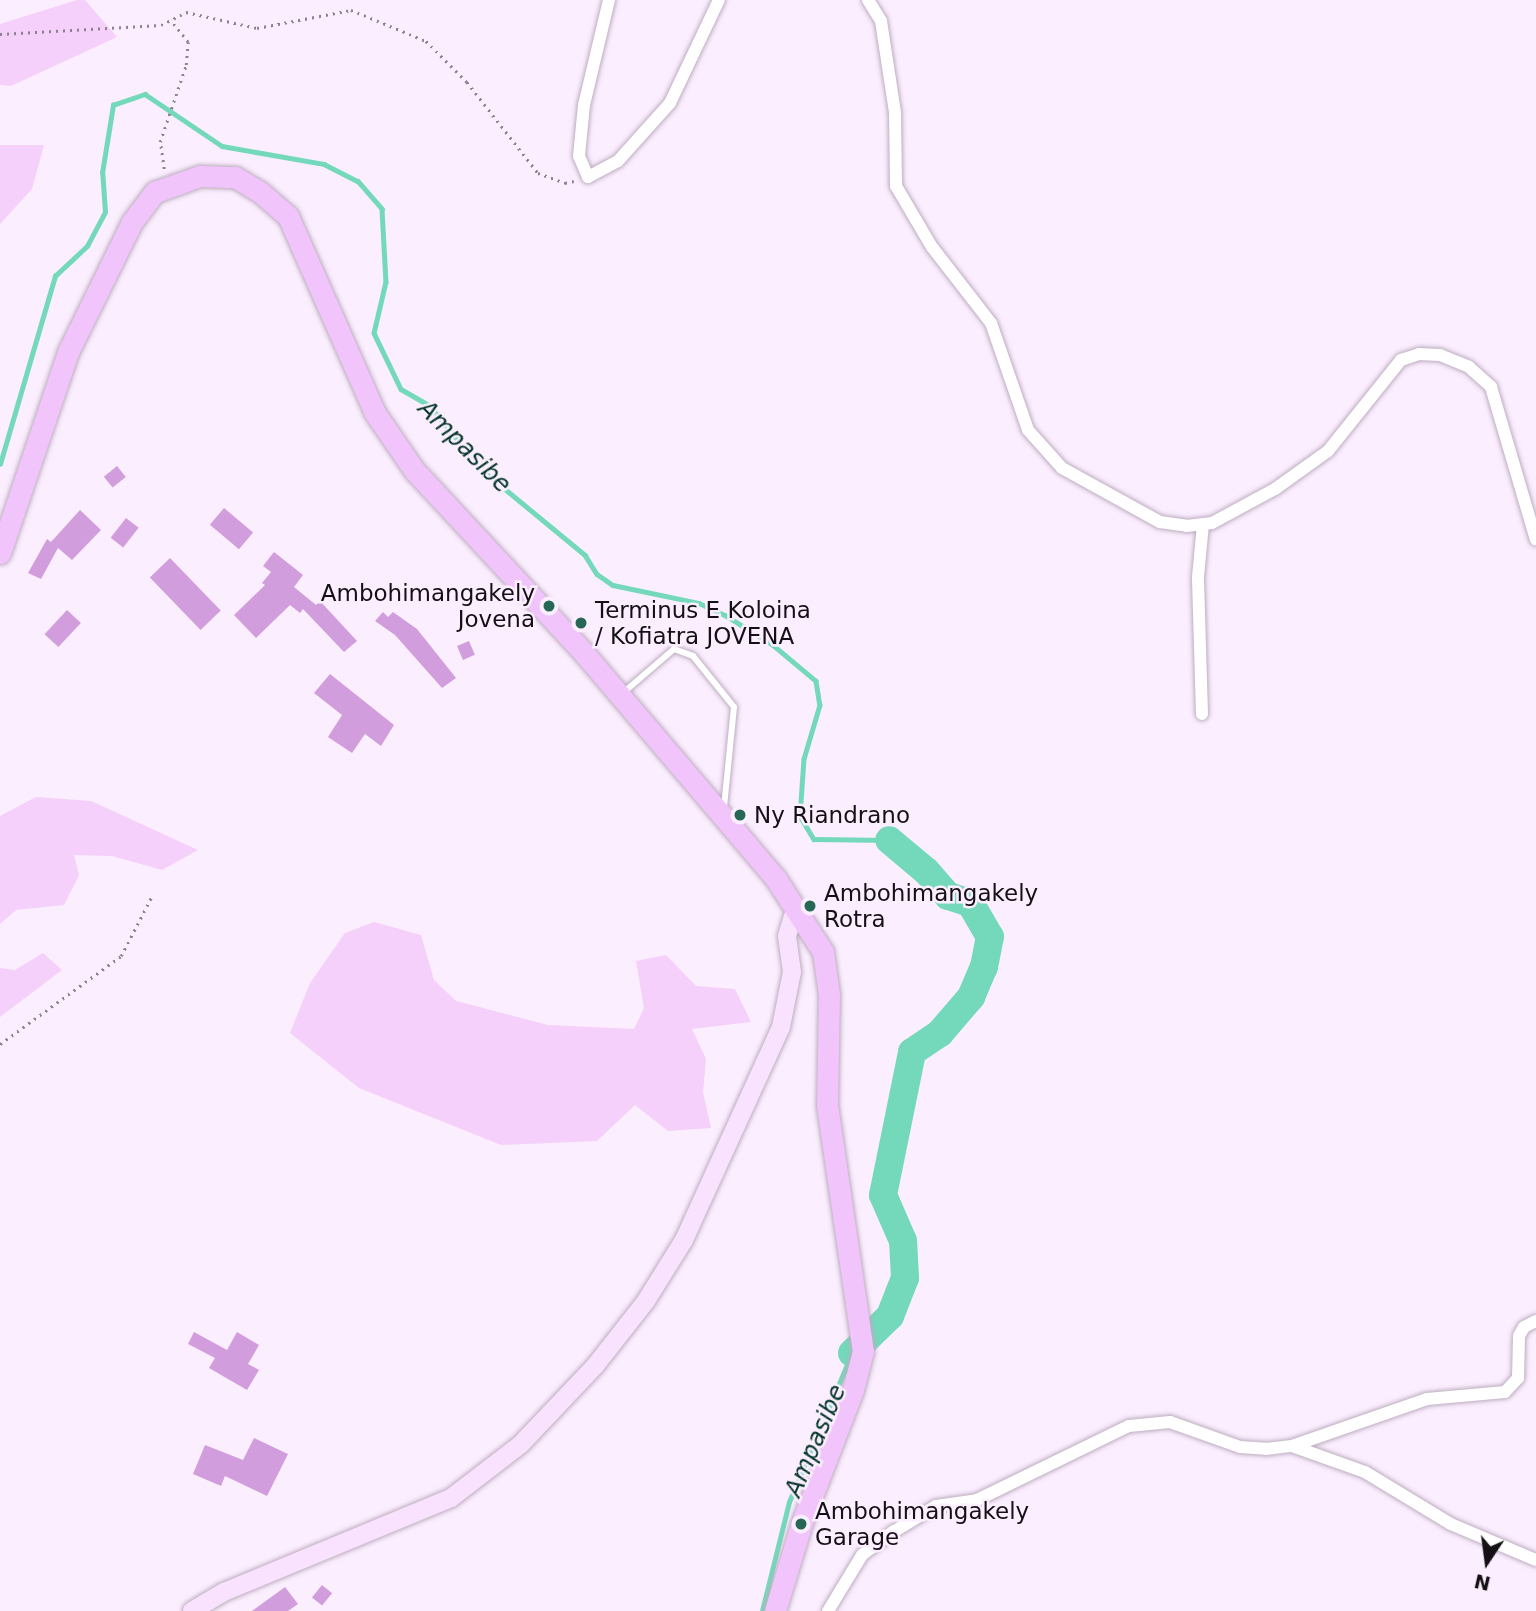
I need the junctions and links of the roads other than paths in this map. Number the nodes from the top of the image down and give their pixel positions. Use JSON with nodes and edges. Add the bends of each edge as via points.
{"nodes":[{"id":1,"x":609,"y":0,"type":"edge"},
{"id":2,"x":719,"y":0,"type":"edge"},
{"id":3,"x":868,"y":0,"type":"edge"},
{"id":4,"x":1203,"y":524,"type":"junction"},
{"id":5,"x":1536,"y":540,"type":"edge"},
{"id":6,"x":0,"y":553,"type":"edge"},
{"id":7,"x":619,"y":696,"type":"junction"},
{"id":8,"x":1202,"y":714,"type":"dead end"},
{"id":9,"x":723,"y":820,"type":"junction"},
{"id":10,"x":796,"y":906,"type":"junction"},
{"id":11,"x":1536,"y":1321,"type":"edge"},
{"id":12,"x":1292,"y":1446,"type":"junction"},
{"id":13,"x":1536,"y":1560,"type":"edge"},
{"id":14,"x":192,"y":1611,"type":"edge"},
{"id":15,"x":775,"y":1611,"type":"edge"},
{"id":16,"x":828,"y":1611,"type":"edge"}],
"edges":[{"from":1,"to":2,"type":"street","via":[[584,105],[579,156],[588,177],[618,161],[670,103]]},
{"from":3,"to":4,"type":"street","via":[[881,21],[895,113],[896,186],[932,247],[991,323],[1028,430],[1062,468],[1160,522]]},
{"from":4,"to":5,"type":"street","via":[[1275,489],[1328,451],[1401,360],[1419,354],[1440,355],[1469,367],[1491,387]]},
{"from":4,"to":8,"type":"street","via":[[1198,577]]},
{"from":6,"to":7,"type":"main road","via":[[86,310],[132,222],[155,192],[200,176],[236,177],[288,216],[375,413],[414,470]]},
{"from":7,"to":9,"type":"main road"},
{"from":7,"to":9,"type":"lane","via":[[679,648],[692,656],[733,702]]},
{"from":9,"to":10,"type":"main road"},
{"from":10,"to":14,"type":"street","via":[[787,936],[792,972],[781,1027],[684,1240],[646,1301],[595,1366],[521,1444],[451,1498],[224,1592]]},
{"from":10,"to":15,"type":"main road","via":[[825,960],[830,1004],[827,1105],[863,1351]]},
{"from":11,"to":12,"type":"street","via":[[1519,1336],[1518,1378],[1504,1392],[1427,1399]]},
{"from":12,"to":13,"type":"street","via":[[1365,1472],[1451,1524]]},
{"from":12,"to":16,"type":"street","via":[[1240,1447],[1170,1422],[1129,1426],[976,1500],[936,1506],[893,1532],[862,1555]]}]}
